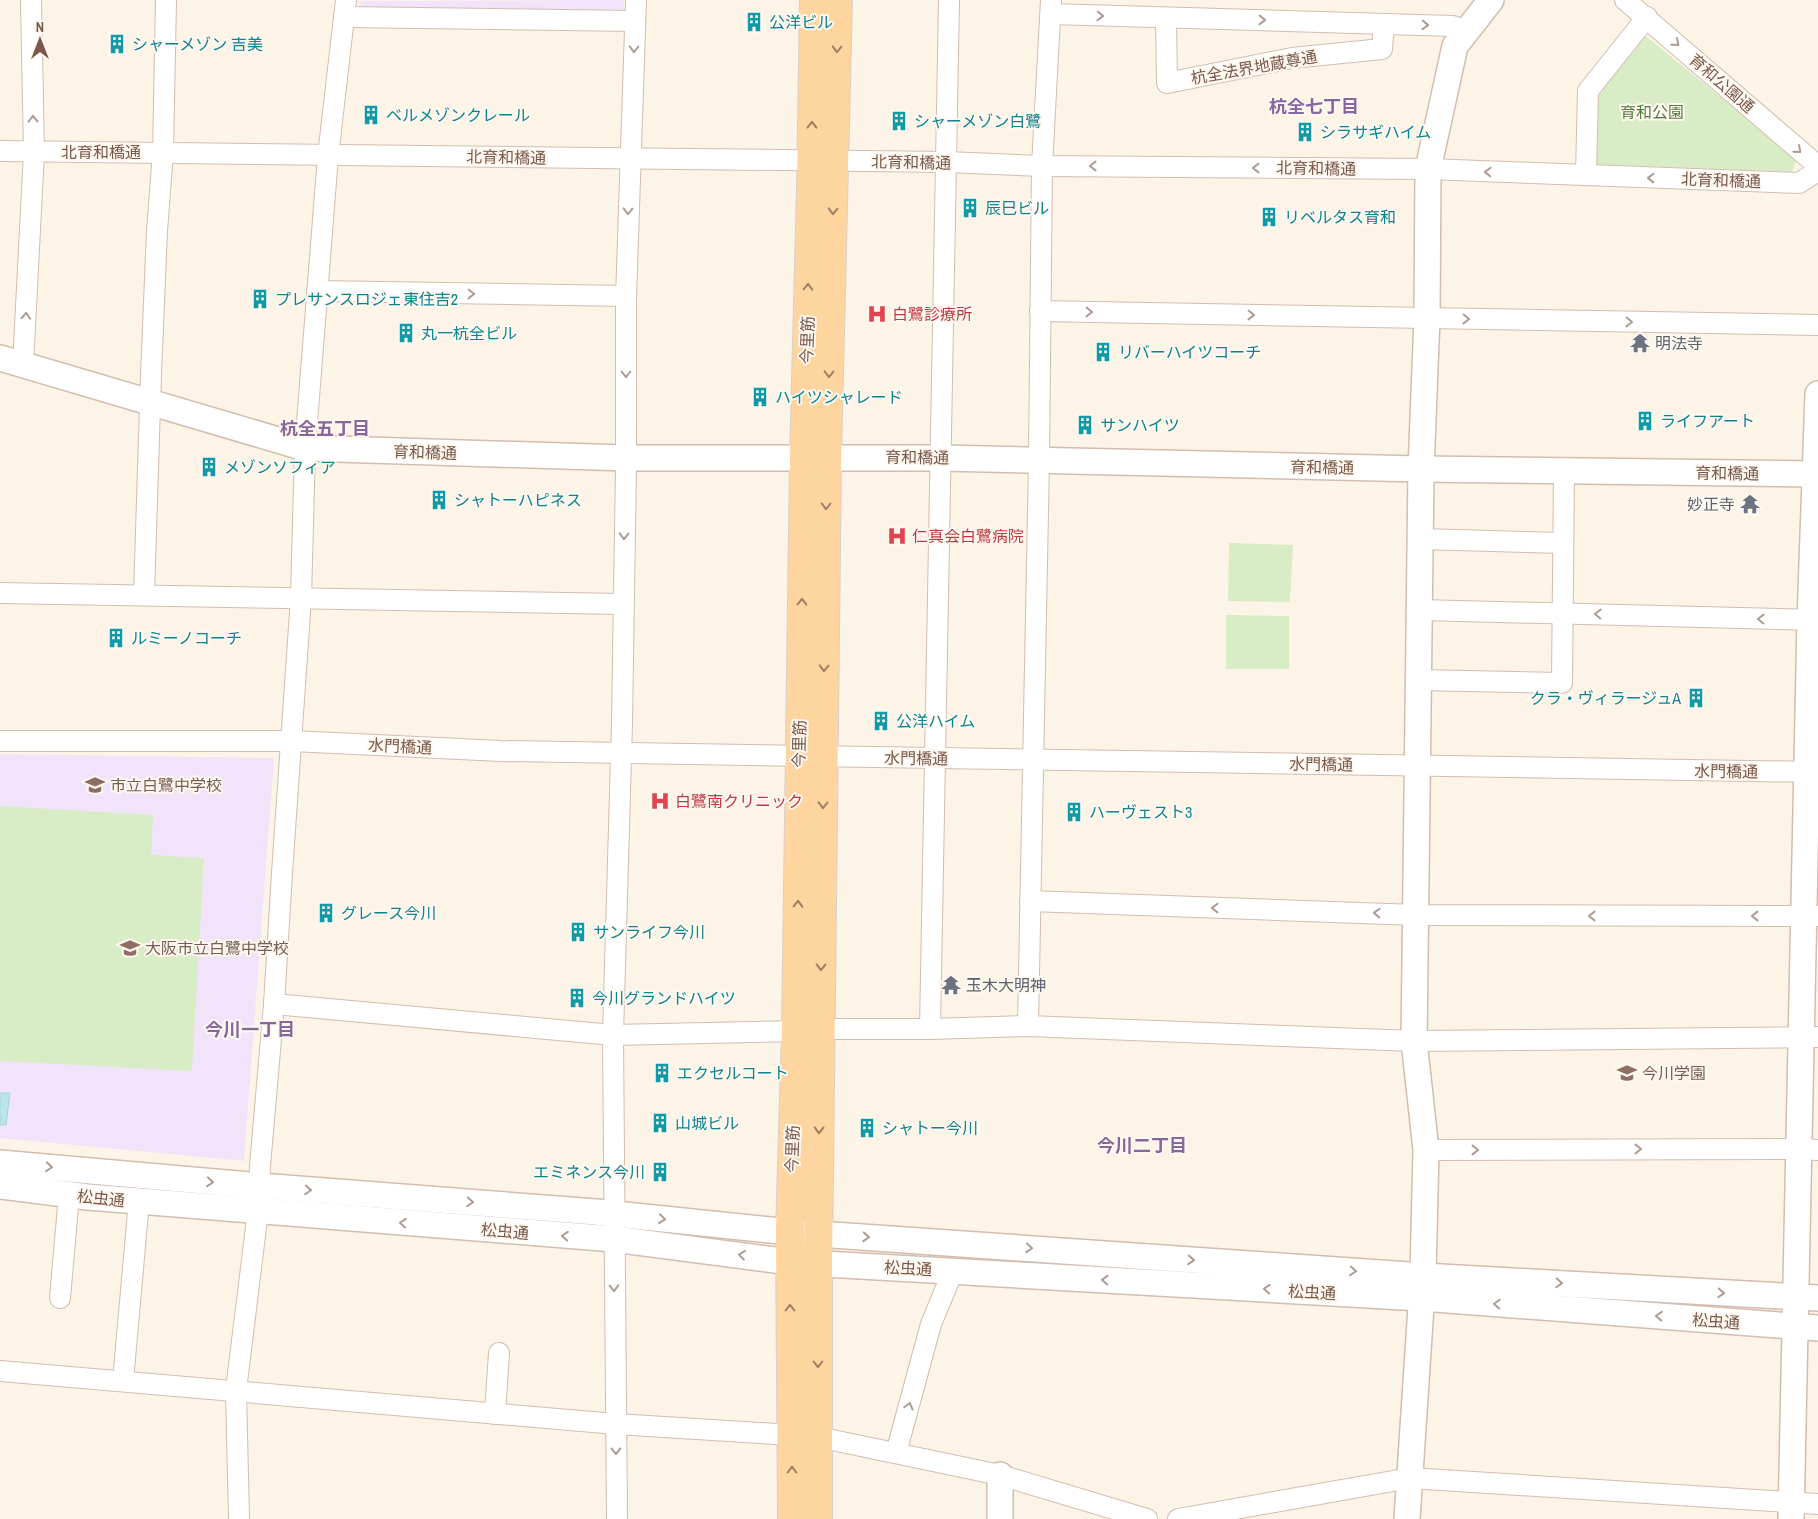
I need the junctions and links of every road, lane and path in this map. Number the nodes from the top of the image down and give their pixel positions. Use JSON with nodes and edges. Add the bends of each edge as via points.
{"nodes":[{"id":1,"x":31,"y":0,"type":"edge"},
{"id":2,"x":166,"y":0,"type":"edge"},
{"id":3,"x":636,"y":0,"type":"edge"},
{"id":4,"x":814,"y":0,"type":"edge"},
{"id":5,"x":838,"y":0,"type":"edge"},
{"id":6,"x":949,"y":0,"type":"edge"},
{"id":7,"x":1491,"y":0,"type":"edge"},
{"id":8,"x":1625,"y":0,"type":"edge"},
{"id":9,"x":1051,"y":7,"type":"edge"},
{"id":10,"x":345,"y":9,"type":"edge"},
{"id":11,"x":1169,"y":12,"type":"edge"},
{"id":12,"x":1647,"y":17,"type":"junction"},
{"id":13,"x":635,"y":21,"type":"junction"},
{"id":14,"x":1384,"y":24,"type":"junction"},
{"id":15,"x":1466,"y":30,"type":"junction"},
{"id":16,"x":0,"y":151,"type":"edge"},
{"id":17,"x":34,"y":152,"type":"junction"},
{"id":18,"x":162,"y":152,"type":"junction"},
{"id":19,"x":328,"y":156,"type":"junction"},
{"id":20,"x":630,"y":158,"type":"junction"},
{"id":21,"x":823,"y":161,"type":"junction"},
{"id":22,"x":947,"y":162,"type":"junction"},
{"id":23,"x":1042,"y":166,"type":"junction"},
{"id":24,"x":1818,"y":166,"type":"edge"},
{"id":25,"x":1428,"y":169,"type":"junction"},
{"id":26,"x":1818,"y":170,"type":"edge"},
{"id":27,"x":1586,"y":175,"type":"junction"},
{"id":28,"x":317,"y":291,"type":"junction"},
{"id":29,"x":626,"y":296,"type":"junction"},
{"id":30,"x":1040,"y":311,"type":"junction"},
{"id":31,"x":1426,"y":318,"type":"junction"},
{"id":32,"x":1818,"y":325,"type":"edge"},
{"id":33,"x":12,"y":361,"type":"edge"},
{"id":34,"x":1818,"y":394,"type":"edge"},
{"id":35,"x":150,"y":403,"type":"junction"},
{"id":36,"x":305,"y":448,"type":"junction"},
{"id":37,"x":626,"y":458,"type":"junction"},
{"id":38,"x":815,"y":458,"type":"junction"},
{"id":39,"x":942,"y":458,"type":"junction"},
{"id":40,"x":1038,"y":460,"type":"junction"},
{"id":41,"x":1421,"y":469,"type":"junction"},
{"id":42,"x":1564,"y":471,"type":"junction"},
{"id":43,"x":1817,"y":474,"type":"edge"},
{"id":44,"x":1421,"y":540,"type":"junction"},
{"id":45,"x":1563,"y":543,"type":"junction"},
{"id":46,"x":0,"y":594,"type":"edge"},
{"id":47,"x":144,"y":595,"type":"junction"},
{"id":48,"x":301,"y":598,"type":"junction"},
{"id":49,"x":623,"y":604,"type":"junction"},
{"id":50,"x":1420,"y":610,"type":"junction"},
{"id":51,"x":1562,"y":614,"type":"junction"},
{"id":52,"x":1814,"y":620,"type":"edge"},
{"id":53,"x":1419,"y":680,"type":"junction"},
{"id":54,"x":292,"y":741,"type":"junction"},
{"id":55,"x":0,"y":742,"type":"edge"},
{"id":56,"x":621,"y":753,"type":"junction"},
{"id":57,"x":811,"y":756,"type":"junction"},
{"id":58,"x":935,"y":758,"type":"junction"},
{"id":59,"x":1033,"y":760,"type":"junction"},
{"id":60,"x":1418,"y":766,"type":"junction"},
{"id":61,"x":1812,"y":772,"type":"edge"},
{"id":62,"x":1030,"y":901,"type":"junction"},
{"id":63,"x":1416,"y":915,"type":"junction"},
{"id":64,"x":1811,"y":916,"type":"edge"},
{"id":65,"x":274,"y":1004,"type":"junction"},
{"id":66,"x":1028,"y":1026,"type":"junction"},
{"id":67,"x":930,"y":1029,"type":"junction"},
{"id":68,"x":808,"y":1030,"type":"junction"},
{"id":69,"x":613,"y":1035,"type":"junction"},
{"id":70,"x":1810,"y":1037,"type":"edge"},
{"id":71,"x":1414,"y":1041,"type":"junction"},
{"id":72,"x":1426,"y":1150,"type":"junction"},
{"id":73,"x":1808,"y":1150,"type":"edge"},
{"id":74,"x":0,"y":1163,"type":"edge"},
{"id":75,"x":0,"y":1186,"type":"edge"},
{"id":76,"x":260,"y":1186,"type":"junction"},
{"id":77,"x":69,"y":1195,"type":"junction"},
{"id":78,"x":140,"y":1201,"type":"junction"},
{"id":79,"x":258,"y":1211,"type":"junction"},
{"id":80,"x":614,"y":1214,"type":"junction"},
{"id":81,"x":790,"y":1232,"type":"junction"},
{"id":82,"x":818,"y":1234,"type":"junction"},
{"id":83,"x":614,"y":1239,"type":"junction"},
{"id":84,"x":790,"y":1262,"type":"junction"},
{"id":85,"x":818,"y":1263,"type":"junction"},
{"id":86,"x":953,"y":1271,"type":"junction"},
{"id":87,"x":1422,"y":1287,"type":"junction"},
{"id":88,"x":60,"y":1298,"type":"dead end"},
{"id":89,"x":1807,"y":1298,"type":"edge"},
{"id":90,"x":1806,"y":1328,"type":"edge"},
{"id":91,"x":499,"y":1353,"type":"dead end"},
{"id":92,"x":0,"y":1371,"type":"edge"},
{"id":93,"x":123,"y":1381,"type":"junction"},
{"id":94,"x":236,"y":1390,"type":"junction"},
{"id":95,"x":495,"y":1414,"type":"junction"},
{"id":96,"x":616,"y":1424,"type":"junction"},
{"id":97,"x":792,"y":1435,"type":"junction"},
{"id":98,"x":818,"y":1437,"type":"junction"},
{"id":99,"x":896,"y":1453,"type":"junction"},
{"id":100,"x":1000,"y":1475,"type":"junction"},
{"id":101,"x":1410,"y":1478,"type":"junction"},
{"id":102,"x":1818,"y":1504,"type":"edge"},
{"id":103,"x":1792,"y":1510,"type":"edge"},
{"id":104,"x":239,"y":1519,"type":"edge"},
{"id":105,"x":617,"y":1519,"type":"edge"},
{"id":106,"x":792,"y":1519,"type":"edge"},
{"id":107,"x":818,"y":1519,"type":"edge"},
{"id":108,"x":1000,"y":1519,"type":"edge"},
{"id":109,"x":1147,"y":1519,"type":"edge"},
{"id":110,"x":1178,"y":1519,"type":"edge"},
{"id":111,"x":1407,"y":1519,"type":"edge"}],
"edges":[{"from":17,"to":1,"type":"street","one_way":true},
{"from":2,"to":18,"type":"street"},
{"from":3,"to":13,"type":"street"},
{"from":21,"to":4,"type":"main road","name":"今里筋","one_way":true},
{"from":5,"to":21,"type":"main road","name":"今里筋","one_way":true},
{"from":6,"to":22,"type":"street"},
{"from":7,"to":15,"type":"street"},
{"from":8,"to":12,"type":"street","name":"育和公園通"},
{"from":9,"to":11,"type":"street","one_way":true},
{"from":9,"to":23,"type":"street"},
{"from":10,"to":13,"type":"street"},
{"from":10,"to":19,"type":"street"},
{"from":11,"to":14,"type":"street","one_way":true},
{"from":11,"to":14,"type":"street","name":"杭全法界地蔵尊通","via":[[1166,83],[1292,58],[1382,49]]},
{"from":12,"to":24,"type":"street","name":"育和公園通","one_way":true},
{"from":12,"to":27,"type":"street","via":[[1588,91]]},
{"from":13,"to":20,"type":"street","one_way":true},
{"from":14,"to":15,"type":"street","one_way":true,"via":[[1453,26]]},
{"from":15,"to":25,"type":"street","via":[[1455,46]]},
{"from":16,"to":17,"type":"street","name":"北育和橋通"},
{"from":17,"to":18,"type":"street","name":"北育和橋通"},
{"from":33,"to":17,"type":"street","one_way":true},
{"from":18,"to":19,"type":"street","name":"北育和橋通"},
{"from":18,"to":35,"type":"street"},
{"from":19,"to":20,"type":"street","name":"北育和橋通"},
{"from":19,"to":28,"type":"street"},
{"from":20,"to":21,"type":"street","name":"北育和橋通"},
{"from":20,"to":29,"type":"street","one_way":true},
{"from":21,"to":22,"type":"street","name":"北育和橋通"},
{"from":21,"to":38,"type":"main road","name":"今里筋"},
{"from":22,"to":23,"type":"street","name":"北育和橋通"},
{"from":22,"to":39,"type":"street"},
{"from":25,"to":23,"type":"street","name":"北育和橋通","one_way":true},
{"from":23,"to":30,"type":"street"},
{"from":27,"to":25,"type":"street","name":"北育和橋通","one_way":true},
{"from":25,"to":31,"type":"street"},
{"from":26,"to":27,"type":"street","name":"北育和橋通","one_way":true,"via":[[1799,183]]},
{"from":28,"to":29,"type":"street","one_way":true},
{"from":28,"to":36,"type":"street"},
{"from":29,"to":37,"type":"street","one_way":true},
{"from":30,"to":31,"type":"street","one_way":true},
{"from":30,"to":40,"type":"street"},
{"from":31,"to":32,"type":"street","one_way":true},
{"from":31,"to":41,"type":"street"},
{"from":33,"to":35,"type":"street","name":"育和橋通"},
{"from":34,"to":43,"type":"street"},
{"from":35,"to":36,"type":"street","name":"育和橋通"},
{"from":35,"to":47,"type":"street"},
{"from":36,"to":37,"type":"street","name":"育和橋通"},
{"from":36,"to":48,"type":"street"},
{"from":37,"to":38,"type":"street","name":"育和橋通"},
{"from":37,"to":49,"type":"street","one_way":true},
{"from":38,"to":39,"type":"street","name":"育和橋通"},
{"from":38,"to":57,"type":"main road","name":"今里筋"},
{"from":39,"to":40,"type":"street","name":"育和橋通"},
{"from":39,"to":58,"type":"street"},
{"from":40,"to":41,"type":"street","name":"育和橋通"},
{"from":40,"to":59,"type":"street"},
{"from":41,"to":42,"type":"street","name":"育和橋通"},
{"from":41,"to":44,"type":"street"},
{"from":42,"to":43,"type":"street","name":"育和橋通"},
{"from":42,"to":45,"type":"street"},
{"from":43,"to":52,"type":"street"},
{"from":44,"to":45,"type":"street"},
{"from":44,"to":50,"type":"street"},
{"from":45,"to":51,"type":"street"},
{"from":46,"to":47,"type":"street"},
{"from":47,"to":48,"type":"street"},
{"from":48,"to":49,"type":"street"},
{"from":48,"to":54,"type":"street"},
{"from":49,"to":56,"type":"street"},
{"from":50,"to":51,"type":"street"},
{"from":50,"to":53,"type":"street"},
{"from":52,"to":51,"type":"street","one_way":true},
{"from":51,"to":53,"type":"street","via":[[1562,683]]},
{"from":52,"to":61,"type":"street"},
{"from":53,"to":60,"type":"street"},
{"from":54,"to":55,"type":"street","name":"水門橋通"},
{"from":54,"to":56,"type":"street","name":"水門橋通"},
{"from":54,"to":65,"type":"street"},
{"from":56,"to":57,"type":"street","name":"水門橋通"},
{"from":56,"to":69,"type":"street"},
{"from":57,"to":58,"type":"street","name":"水門橋通"},
{"from":57,"to":68,"type":"main road","name":"今里筋"},
{"from":58,"to":59,"type":"street","name":"水門橋通"},
{"from":58,"to":67,"type":"street"},
{"from":59,"to":60,"type":"street","name":"水門橋通"},
{"from":59,"to":62,"type":"street"},
{"from":60,"to":61,"type":"street","name":"水門橋通"},
{"from":60,"to":63,"type":"street"},
{"from":61,"to":64,"type":"street"},
{"from":63,"to":62,"type":"street","one_way":true},
{"from":62,"to":66,"type":"street"},
{"from":64,"to":63,"type":"street","one_way":true},
{"from":63,"to":71,"type":"street"},
{"from":64,"to":70,"type":"street"},
{"from":65,"to":69,"type":"street"},
{"from":65,"to":76,"type":"street"},
{"from":66,"to":67,"type":"street"},
{"from":66,"to":71,"type":"street"},
{"from":67,"to":68,"type":"street"},
{"from":68,"to":69,"type":"street"},
{"from":68,"to":81,"type":"main road","name":"今里筋"},
{"from":68,"to":82,"type":"main road","name":"今里筋","one_way":true},
{"from":69,"to":80,"type":"street"},
{"from":70,"to":71,"type":"street"},
{"from":70,"to":73,"type":"street"},
{"from":71,"to":72,"type":"street"},
{"from":72,"to":73,"type":"street","one_way":true},
{"from":72,"to":87,"type":"street"},
{"from":73,"to":89,"type":"street"},
{"from":74,"to":76,"type":"street","name":"松虫通","one_way":true},
{"from":75,"to":77,"type":"street","name":"松虫通"},
{"from":76,"to":79,"type":"street"},
{"from":76,"to":80,"type":"street","name":"松虫通","one_way":true},
{"from":77,"to":78,"type":"street","name":"松虫通"},
{"from":77,"to":88,"type":"street"},
{"from":78,"to":79,"type":"street","name":"松虫通"},
{"from":78,"to":93,"type":"street"},
{"from":83,"to":79,"type":"street","name":"松虫通","one_way":true},
{"from":79,"to":94,"type":"street"},
{"from":80,"to":81,"type":"street","name":"松虫通","one_way":true},
{"from":80,"to":83,"type":"street"},
{"from":81,"to":82,"type":"street","name":"松虫通"},
{"from":81,"to":84,"type":"main road","name":"今里筋"},
{"from":82,"to":85,"type":"main road","name":"今里筋"},
{"from":82,"to":87,"type":"street","name":"松虫通","one_way":true},
{"from":84,"to":83,"type":"street","name":"松虫通","one_way":true},
{"from":83,"to":96,"type":"street","one_way":true},
{"from":84,"to":85,"type":"street","name":"松虫通"},
{"from":97,"to":84,"type":"main road","name":"今里筋","one_way":true},
{"from":85,"to":86,"type":"street","name":"松虫通"},
{"from":85,"to":98,"type":"main road","name":"今里筋","one_way":true},
{"from":87,"to":86,"type":"street","name":"松虫通","one_way":true},
{"from":99,"to":86,"type":"street","one_way":true,"via":[[931,1324]]},
{"from":87,"to":89,"type":"street","name":"松虫通","one_way":true},
{"from":90,"to":87,"type":"street","name":"松虫通","one_way":true},
{"from":87,"to":101,"type":"street"},
{"from":89,"to":90,"type":"street"},
{"from":90,"to":103,"type":"street"},
{"from":91,"to":95,"type":"street"},
{"from":92,"to":93,"type":"street"},
{"from":93,"to":94,"type":"street"},
{"from":94,"to":95,"type":"street"},
{"from":94,"to":104,"type":"street"},
{"from":95,"to":96,"type":"street"},
{"from":96,"to":97,"type":"street"},
{"from":96,"to":105,"type":"street","one_way":true},
{"from":106,"to":97,"type":"main road","name":"今里筋","one_way":true},
{"from":98,"to":99,"type":"street"},
{"from":98,"to":107,"type":"main road","name":"今里筋"},
{"from":99,"to":100,"type":"street"},
{"from":100,"to":108,"type":"street"},
{"from":100,"to":109,"type":"street"},
{"from":101,"to":103,"type":"street"},
{"from":101,"to":110,"type":"street"},
{"from":101,"to":111,"type":"street"},
{"from":102,"to":103,"type":"street"}]}
